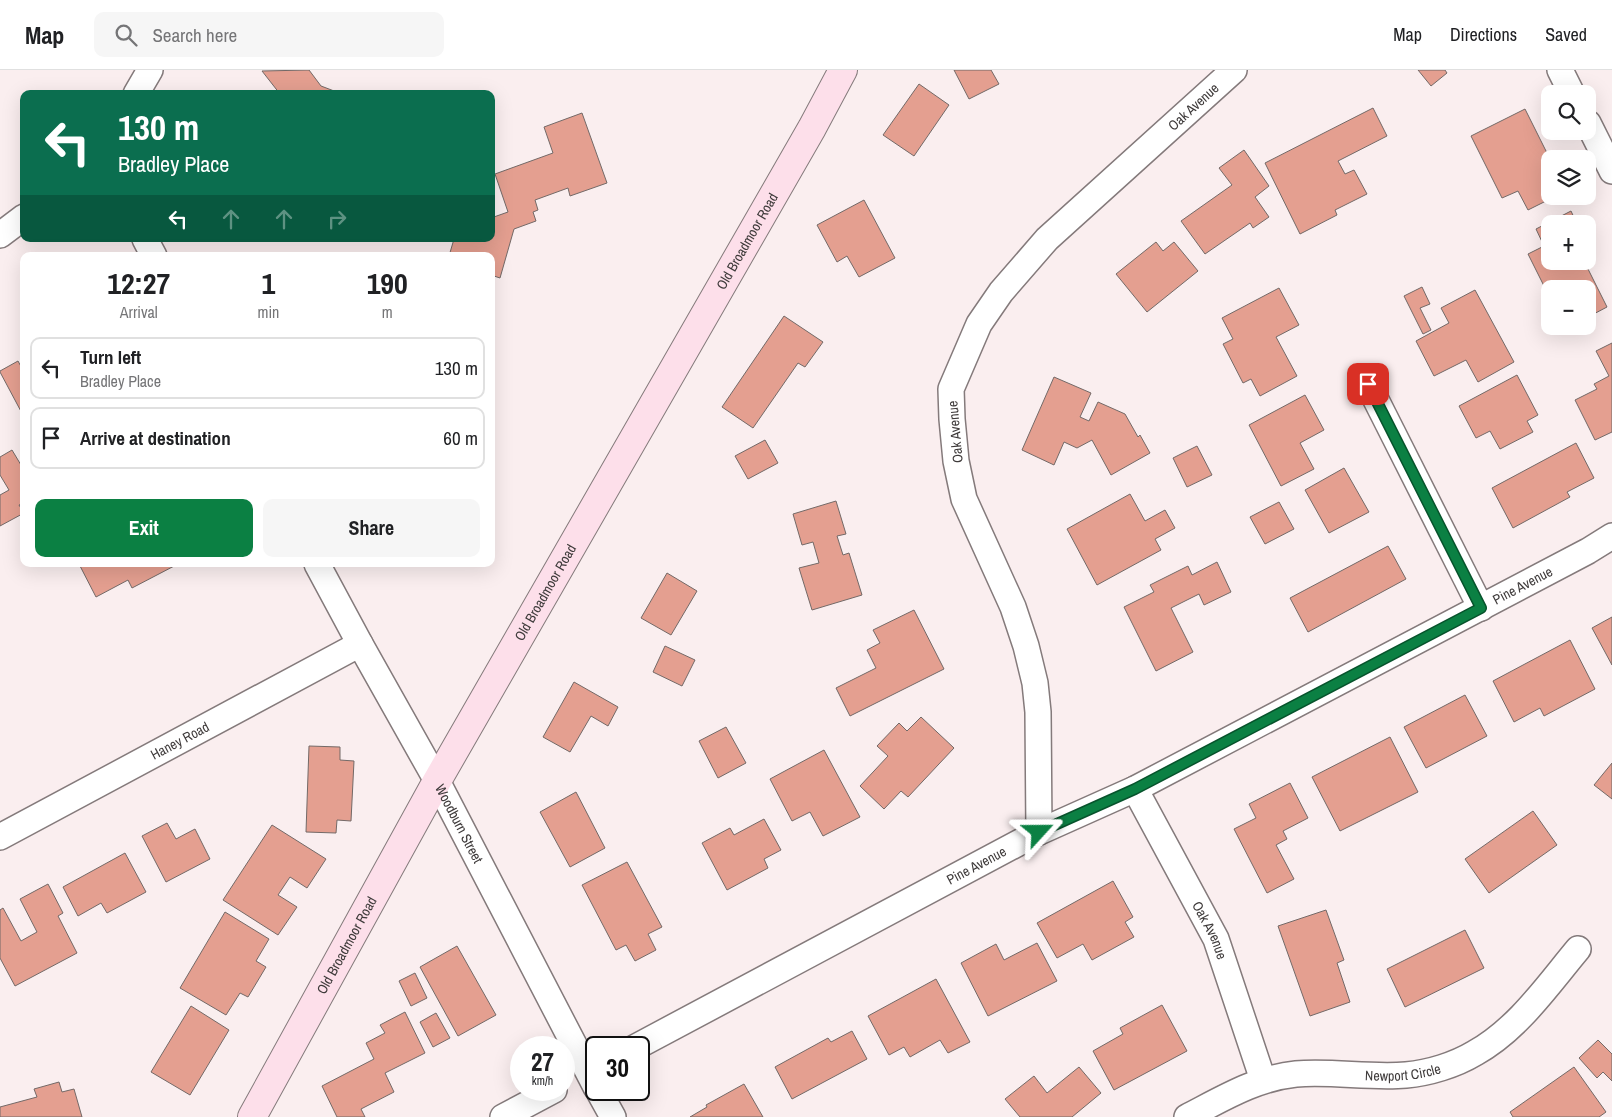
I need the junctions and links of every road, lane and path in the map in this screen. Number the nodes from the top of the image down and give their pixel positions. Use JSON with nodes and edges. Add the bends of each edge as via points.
{"nodes":[{"id":1,"x":150,"y":70,"type":"edge"},
{"id":2,"x":843,"y":70,"type":"edge"},
{"id":3,"x":1234,"y":70,"type":"edge"},
{"id":4,"x":1560,"y":70,"type":"edge"},
{"id":5,"x":1568,"y":85,"type":"edge"},
{"id":6,"x":138,"y":90,"type":"edge"},
{"id":7,"x":1596,"y":136,"type":"edge"},
{"id":8,"x":1609,"y":156,"type":"edge"},
{"id":9,"x":20,"y":220,"type":"edge"},
{"id":10,"x":0,"y":235,"type":"edge"},
{"id":11,"x":1368,"y":384,"type":"dead end"},
{"id":12,"x":1612,"y":536,"type":"edge"},
{"id":13,"x":319,"y":567,"type":"edge"},
{"id":14,"x":1481,"y":608,"type":"junction"},
{"id":15,"x":360,"y":644,"type":"junction"},
{"id":16,"x":437,"y":781,"type":"junction"},
{"id":17,"x":1135,"y":789,"type":"junction"},
{"id":18,"x":1039,"y":832,"type":"junction"},
{"id":19,"x":0,"y":837,"type":"edge"},
{"id":20,"x":1578,"y":948,"type":"dead end"},
{"id":21,"x":650,"y":1039,"type":"edge"},
{"id":22,"x":585,"y":1060,"type":"edge"},
{"id":23,"x":1263,"y":1080,"type":"junction"},
{"id":24,"x":533,"y":1101,"type":"edge"},
{"id":25,"x":605,"y":1101,"type":"edge"},
{"id":26,"x":252,"y":1117,"type":"edge"},
{"id":27,"x":503,"y":1117,"type":"edge"},
{"id":28,"x":612,"y":1117,"type":"edge"},
{"id":29,"x":1187,"y":1117,"type":"edge"}],
"edges":[{"from":1,"to":6,"type":"street"},
{"from":2,"to":16,"type":"street","name":"Old Broadmoor Road"},
{"from":3,"to":18,"type":"street","name":"Oak Avenue","via":[[1036,252],[1001,292],[979,324],[952,389],[956,461],[964,499],[1013,607],[1036,683]]},
{"from":4,"to":5,"type":"street"},
{"from":7,"to":8,"type":"street"},
{"from":9,"to":10,"type":"street"},
{"from":11,"to":14,"type":"street"},
{"from":12,"to":14,"type":"street","name":"Pine Avenue"},
{"from":13,"to":15,"type":"street","name":"Woodburn Street"},
{"from":14,"to":17,"type":"street","name":"Pine Avenue"},
{"from":15,"to":16,"type":"street","name":"Woodburn Street"},
{"from":15,"to":19,"type":"street","name":"Haney Road"},
{"from":16,"to":22,"type":"street","name":"Woodburn Street"},
{"from":16,"to":26,"type":"street","name":"Old Broadmoor Road"},
{"from":17,"to":18,"type":"street","name":"Pine Avenue"},
{"from":17,"to":23,"type":"street","name":"Oak Avenue","via":[[1216,939]]},
{"from":18,"to":21,"type":"street","name":"Pine Avenue"},
{"from":20,"to":23,"type":"street","name":"Newport Circle","via":[[1521,1017],[1498,1038],[1455,1063],[1406,1075],[1296,1074]]},
{"from":23,"to":29,"type":"street","name":"Newport Circle"},
{"from":24,"to":27,"type":"street"},
{"from":25,"to":28,"type":"street","name":"Woodburn Street"}]}
